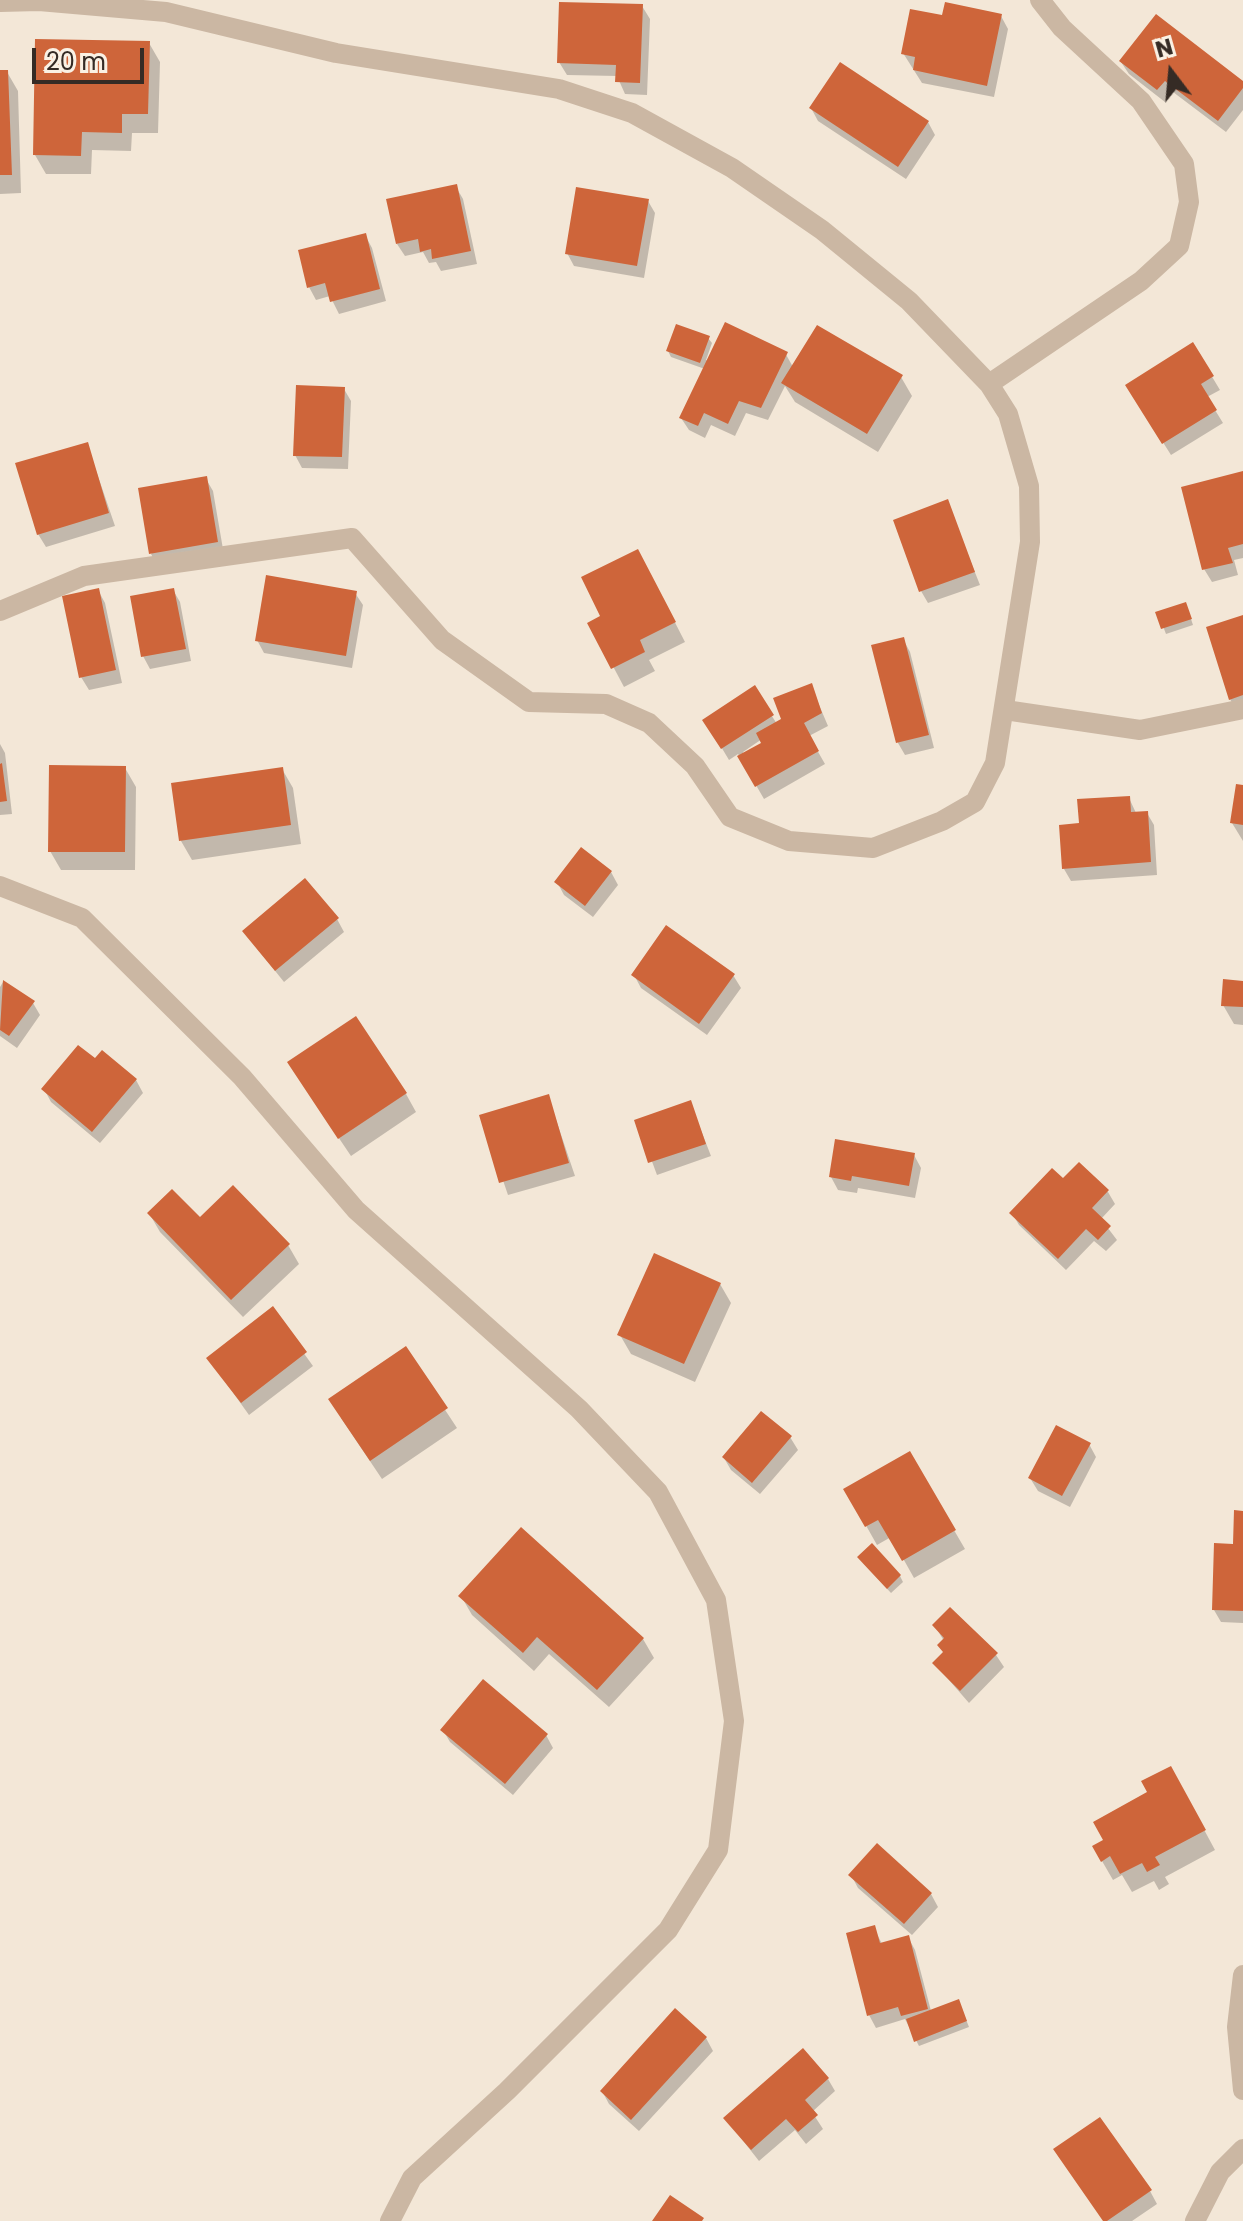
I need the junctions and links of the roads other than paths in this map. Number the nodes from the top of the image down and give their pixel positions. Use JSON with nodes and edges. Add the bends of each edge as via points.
{"nodes":[{"id":1,"x":1040,"y":0,"type":"edge"},
{"id":2,"x":0,"y":2,"type":"edge"},
{"id":3,"x":989,"y":384,"type":"junction"},
{"id":4,"x":0,"y":611,"type":"edge"},
{"id":5,"x":1243,"y":709,"type":"edge"},
{"id":6,"x":1005,"y":710,"type":"junction"},
{"id":7,"x":0,"y":886,"type":"edge"},
{"id":8,"x":1243,"y":1975,"type":"edge"},
{"id":9,"x":1243,"y":2090,"type":"edge"},
{"id":10,"x":1243,"y":2149,"type":"edge"},
{"id":11,"x":390,"y":2221,"type":"edge"},
{"id":12,"x":1195,"y":2221,"type":"edge"}],
"edges":[{"from":1,"to":3,"type":"street","via":[[1062,28],[1141,101],[1184,164],[1189,202],[1179,246],[1141,281]]},
{"from":2,"to":3,"type":"street","via":[[166,12],[336,53],[559,89],[632,113],[732,168],[822,230],[909,301]]},
{"from":3,"to":6,"type":"street","via":[[1008,414],[1029,486],[1030,542]]},
{"from":4,"to":6,"type":"street","via":[[84,576],[352,538],[442,640],[529,702],[606,704],[649,723],[695,766],[730,817],[789,841],[873,848],[975,802],[995,763]]},
{"from":5,"to":6,"type":"street","via":[[1140,730]]},
{"from":7,"to":11,"type":"street","via":[[82,918],[242,1077],[356,1210],[579,1409],[658,1492],[716,1600],[734,1721],[718,1850],[668,1930],[412,2178]]},
{"from":8,"to":9,"type":"street","via":[[1237,2027]]},
{"from":10,"to":12,"type":"street","via":[[1220,2172]]}]}
